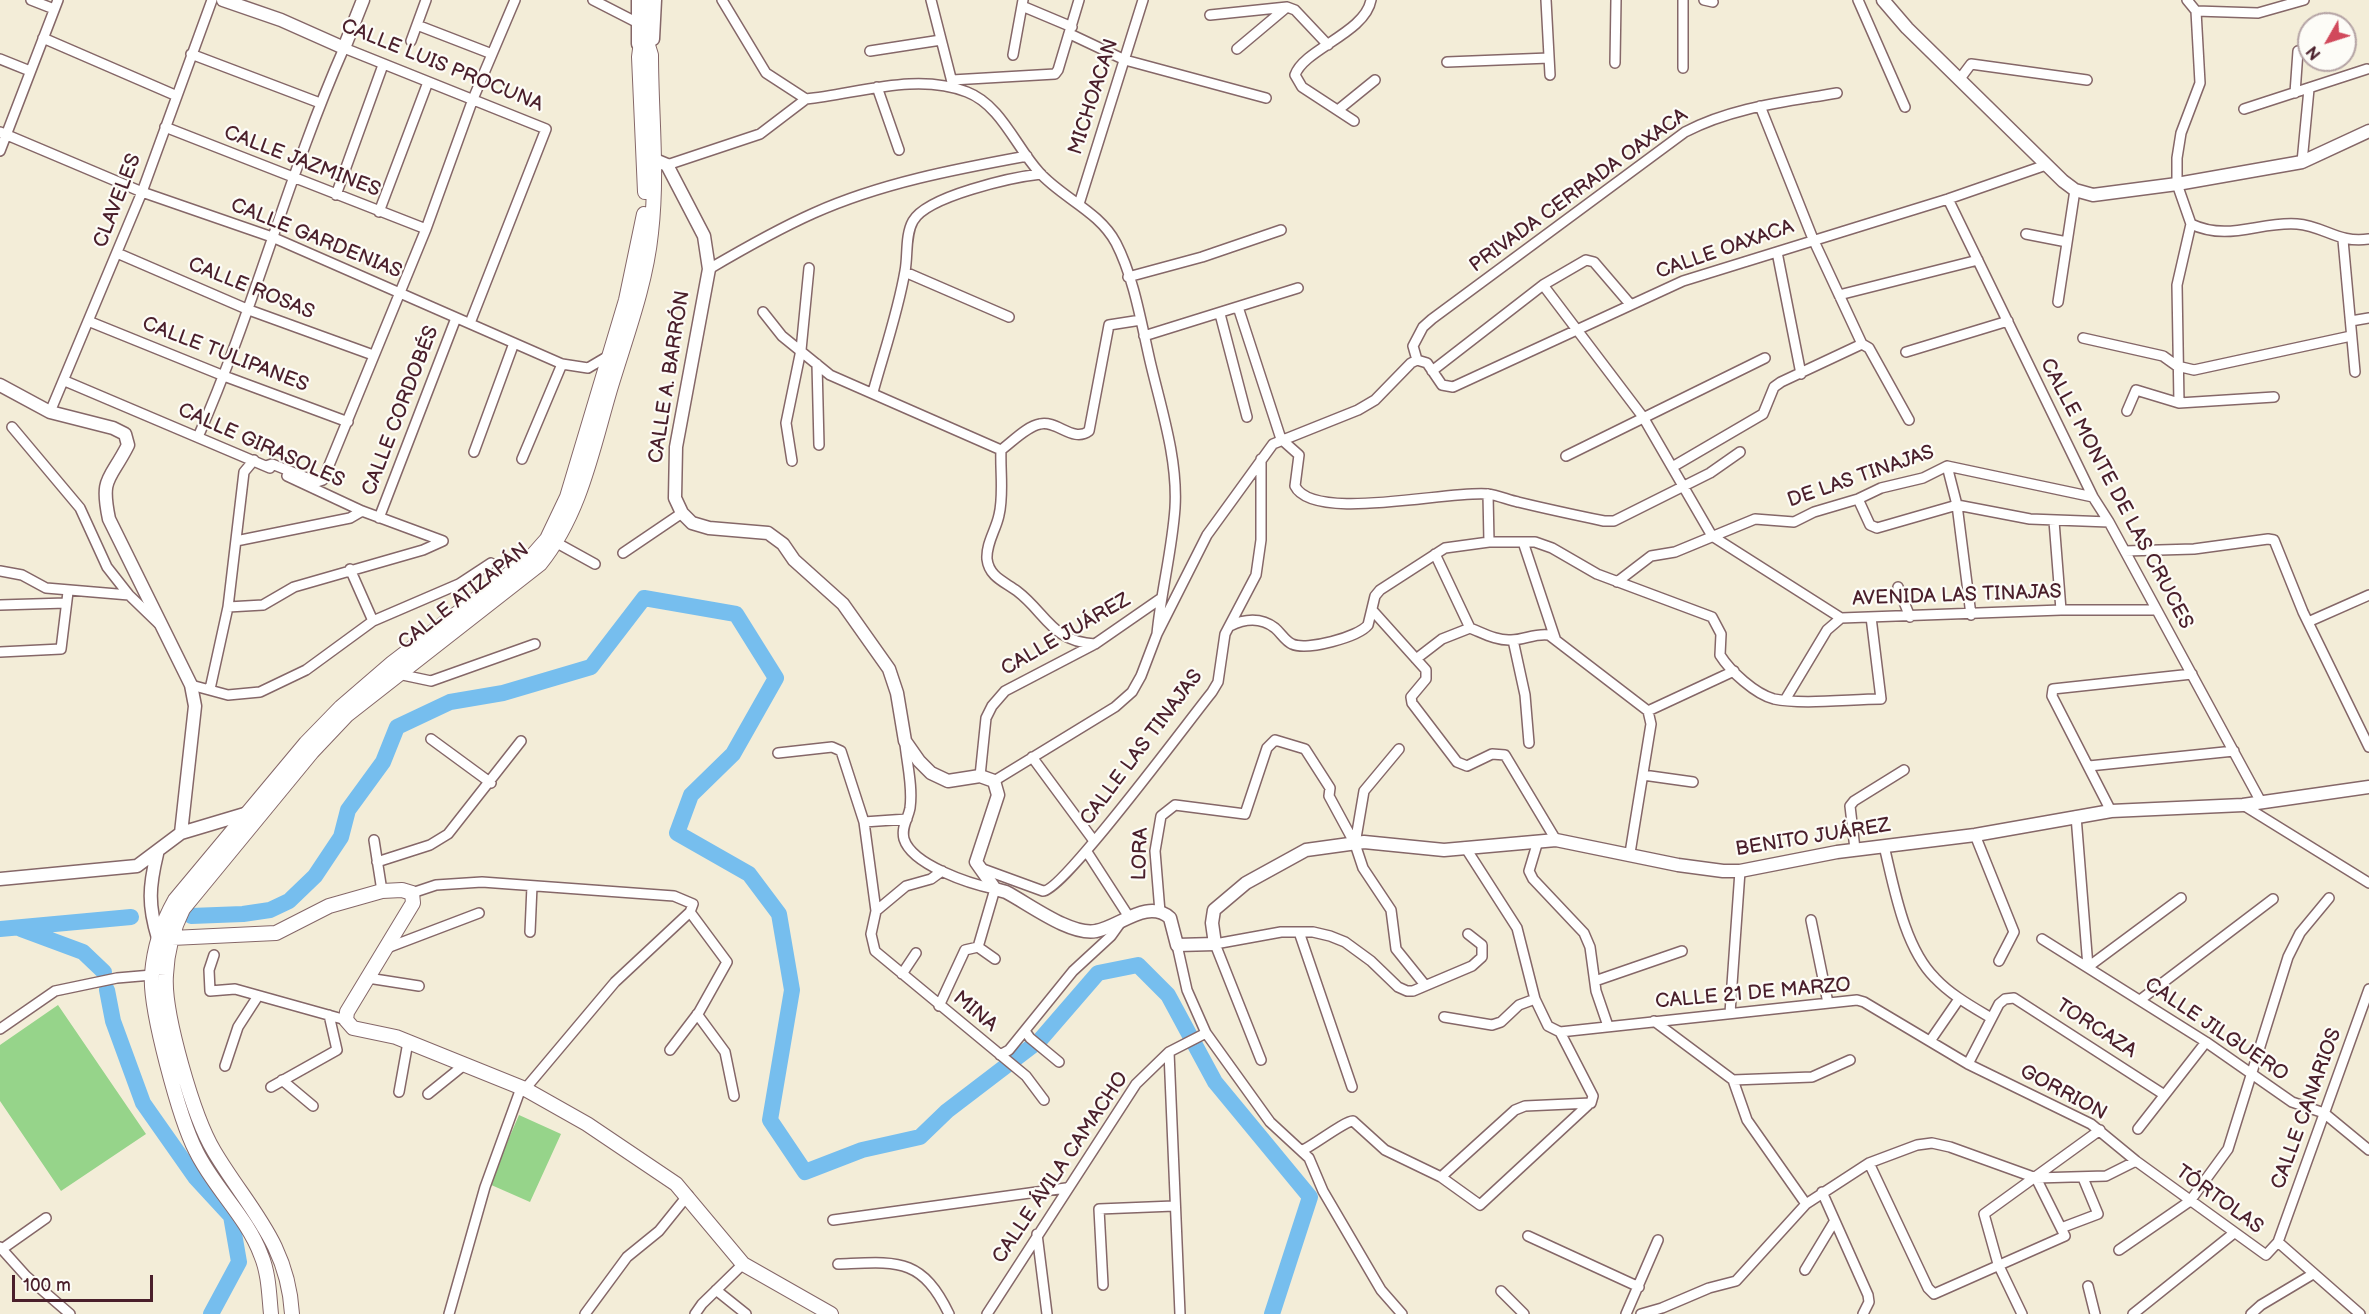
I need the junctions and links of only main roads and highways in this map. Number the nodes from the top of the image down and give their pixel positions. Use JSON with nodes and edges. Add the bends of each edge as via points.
{"nodes":[{"id":1,"x":643,"y":0,"type":"edge"},
{"id":2,"x":648,"y":0,"type":"edge"},
{"id":3,"x":645,"y":56,"type":"junction"},
{"id":4,"x":615,"y":357,"type":"junction"},
{"id":5,"x":254,"y":816,"type":"junction"},
{"id":6,"x":165,"y":938,"type":"junction"},
{"id":7,"x":271,"y":1314,"type":"edge"},
{"id":8,"x":292,"y":1314,"type":"edge"},
{"id":9,"x":831,"y":1314,"type":"edge"}],
"edges":[{"from":1,"to":3,"type":"main road"},
{"from":2,"to":3,"type":"main road"},
{"from":3,"to":4,"type":"main road","via":[[642,230]]},
{"from":3,"to":4,"type":"main road","via":[[661,163],[635,308]]},
{"from":4,"to":5,"type":"main road","name":"CALLE ATIZAPÁN","via":[[567,497],[547,539],[532,556],[341,707],[306,744]]},
{"from":4,"to":5,"type":"main road","name":"CALLE ATIZAPÁN","via":[[578,499],[557,543],[540,564],[347,715]]},
{"from":5,"to":6,"type":"main road"},
{"from":6,"to":7,"type":"main road","via":[[152,975],[154,1004],[189,1133],[207,1172],[248,1229],[262,1256]]},
{"from":6,"to":8,"type":"main road","via":[[167,1003],[195,1108],[214,1152],[268,1232],[283,1268]]},
{"from":6,"to":9,"type":"main road","via":[[276,933],[329,906],[382,891],[412,893],[413,903],[347,1012],[346,1020],[353,1028],[408,1042],[523,1089],[587,1124],[676,1184],[743,1264]]}]}
